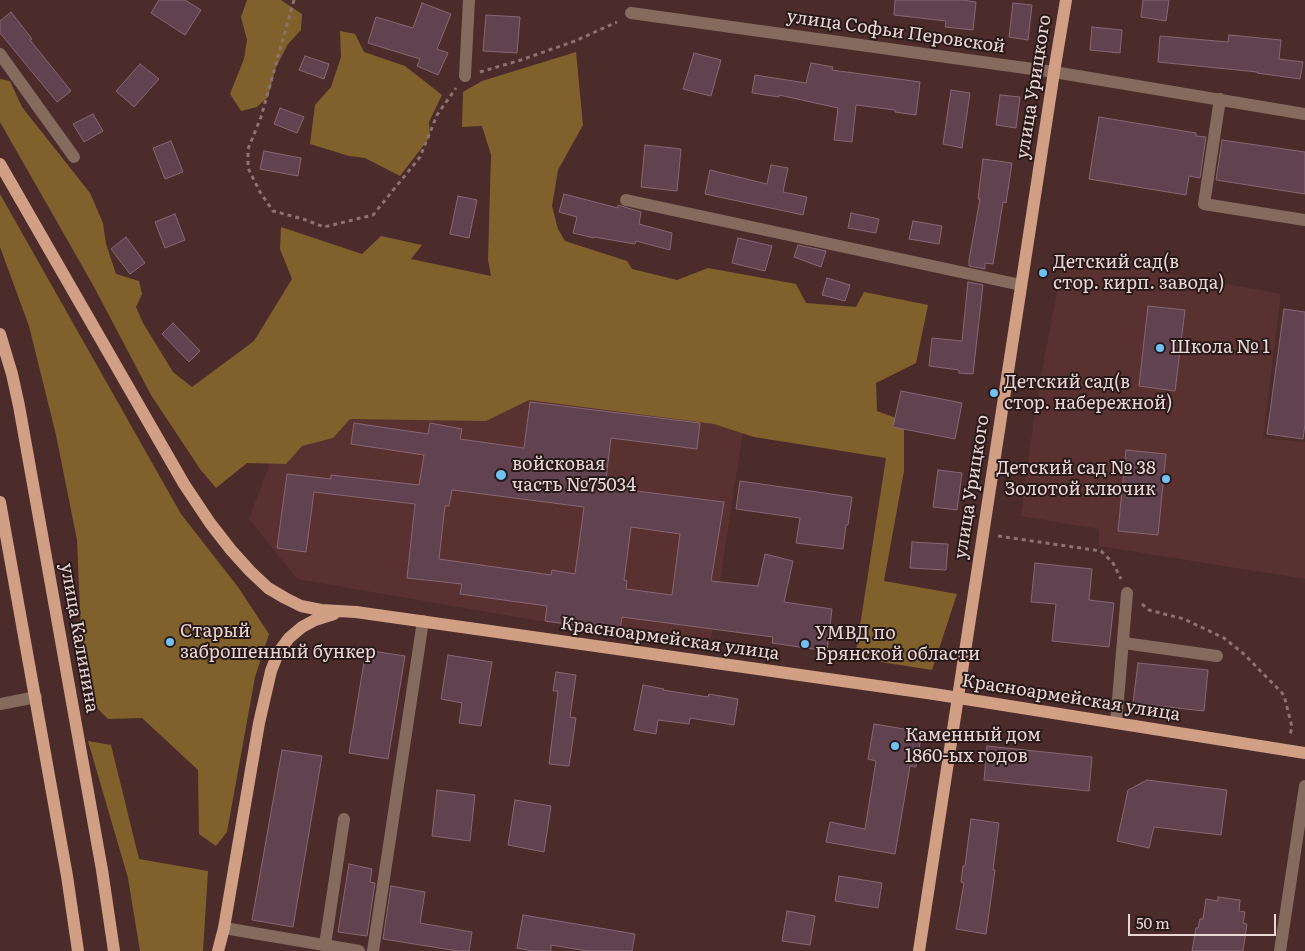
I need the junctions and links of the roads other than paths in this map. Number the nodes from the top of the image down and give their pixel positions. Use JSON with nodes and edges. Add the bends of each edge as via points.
{"nodes":[{"id":1,"x":469,"y":0,"type":"edge"},
{"id":2,"x":1066,"y":0,"type":"edge"},
{"id":3,"x":630,"y":13,"type":"road end"},
{"id":4,"x":0,"y":54,"type":"edge"},
{"id":5,"x":1054,"y":72,"type":"junction"},
{"id":6,"x":465,"y":76,"type":"road end"},
{"id":7,"x":1220,"y":100,"type":"junction"},
{"id":8,"x":1305,"y":114,"type":"edge"},
{"id":9,"x":74,"y":157,"type":"dead end"},
{"id":10,"x":0,"y":164,"type":"edge"},
{"id":11,"x":626,"y":200,"type":"dead end"},
{"id":12,"x":1305,"y":220,"type":"edge"},
{"id":13,"x":1021,"y":285,"type":"junction"},
{"id":14,"x":0,"y":334,"type":"edge"},
{"id":15,"x":0,"y":502,"type":"edge"},
{"id":16,"x":1127,"y":593,"type":"road end"},
{"id":17,"x":356,"y":612,"type":"junction"},
{"id":18,"x":422,"y":622,"type":"junction"},
{"id":19,"x":1124,"y":643,"type":"junction"},
{"id":20,"x":1217,"y":656,"type":"dead end"},
{"id":21,"x":36,"y":697,"type":"junction"},
{"id":22,"x":957,"y":698,"type":"junction"},
{"id":23,"x":0,"y":704,"type":"edge"},
{"id":24,"x":1116,"y":723,"type":"junction"},
{"id":25,"x":1305,"y":753,"type":"edge"},
{"id":26,"x":1305,"y":786,"type":"edge"},
{"id":27,"x":344,"y":819,"type":"dead end"},
{"id":28,"x":224,"y":928,"type":"junction"},
{"id":29,"x":325,"y":945,"type":"junction"},
{"id":30,"x":78,"y":951,"type":"edge"},
{"id":31,"x":114,"y":951,"type":"edge"},
{"id":32,"x":218,"y":951,"type":"edge"},
{"id":33,"x":359,"y":951,"type":"edge"},
{"id":34,"x":373,"y":951,"type":"edge"},
{"id":35,"x":919,"y":951,"type":"edge"},
{"id":36,"x":1280,"y":951,"type":"edge"}],
"edges":[{"from":1,"to":6,"type":"street"},
{"from":2,"to":5,"type":"main road","name":"улица Урицкого"},
{"from":3,"to":5,"type":"street","name":"улица Софьи Перовской"},
{"from":4,"to":9,"type":"street"},
{"from":5,"to":7,"type":"street","name":"улица Софьи Перовской"},
{"from":5,"to":13,"type":"main road","name":"улица Урицкого"},
{"from":7,"to":8,"type":"street","name":"улица Софьи Перовской"},
{"from":7,"to":12,"type":"street","via":[[1204,204]]},
{"from":10,"to":17,"type":"main road","via":[[184,484],[210,523],[268,588],[301,606]]},
{"from":11,"to":13,"type":"street"},
{"from":13,"to":22,"type":"main road","name":"улица Урицкого"},
{"from":14,"to":31,"type":"main road","name":"улица Калинина","via":[[19,406]]},
{"from":15,"to":21,"type":"main road"},
{"from":16,"to":19,"type":"street"},
{"from":17,"to":18,"type":"main road","name":"Красноармейская улица"},
{"from":17,"to":28,"type":"main road","via":[[332,614],[314,620],[289,638],[278,653],[264,695]]},
{"from":18,"to":22,"type":"main road","name":"Красноармейская улица"},
{"from":18,"to":34,"type":"street"},
{"from":19,"to":20,"type":"street"},
{"from":19,"to":24,"type":"street"},
{"from":21,"to":23,"type":"street"},
{"from":21,"to":30,"type":"main road"},
{"from":22,"to":24,"type":"main road","name":"Красноармейская улица"},
{"from":22,"to":35,"type":"main road","name":"улица Урицкого"},
{"from":24,"to":25,"type":"main road","name":"Красноармейская улица"},
{"from":26,"to":36,"type":"street"},
{"from":27,"to":29,"type":"street"},
{"from":28,"to":29,"type":"street"},
{"from":28,"to":32,"type":"main road"},
{"from":29,"to":33,"type":"street"}]}
